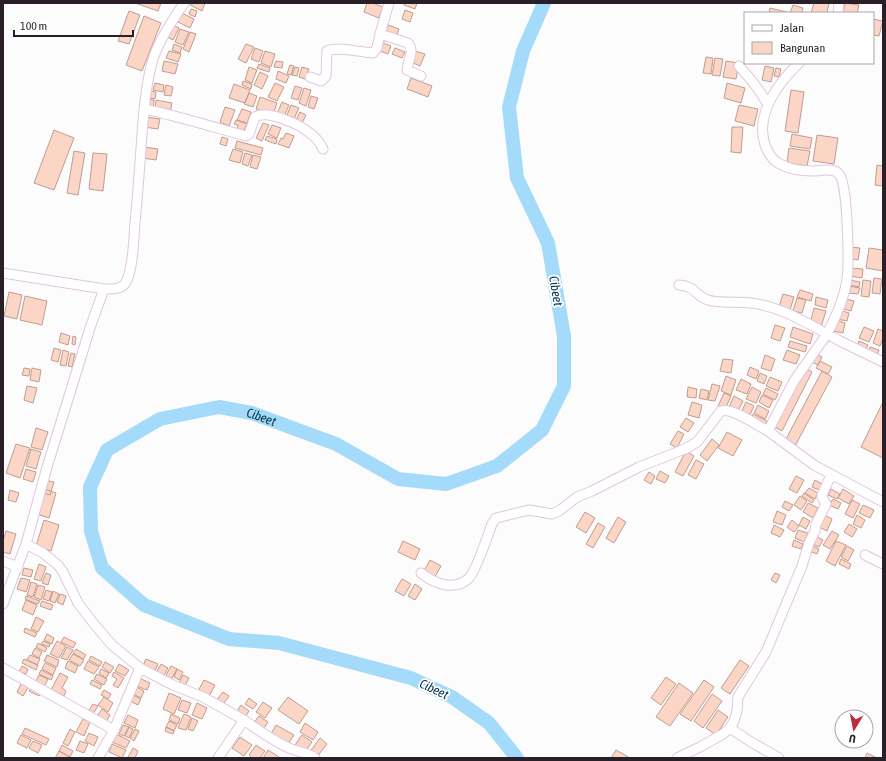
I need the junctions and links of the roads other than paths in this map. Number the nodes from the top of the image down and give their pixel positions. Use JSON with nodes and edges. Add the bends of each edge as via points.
{"nodes":[{"id":1,"x":184,"y":3,"type":"edge"},
{"id":2,"x":393,"y":3,"type":"edge"},
{"id":3,"x":380,"y":34,"type":"junction"},
{"id":4,"x":798,"y":64,"type":"edge"},
{"id":5,"x":739,"y":66,"type":"dead end"},
{"id":6,"x":420,"y":76,"type":"dead end"},
{"id":7,"x":310,"y":77,"type":"dead end"},
{"id":8,"x":768,"y":104,"type":"junction"},
{"id":9,"x":144,"y":109,"type":"junction"},
{"id":10,"x":324,"y":148,"type":"dead end"},
{"id":11,"x":3,"y":274,"type":"edge"},
{"id":12,"x":679,"y":285,"type":"dead end"},
{"id":13,"x":104,"y":289,"type":"junction"},
{"id":14,"x":827,"y":334,"type":"junction"},
{"id":15,"x":883,"y":362,"type":"edge"},
{"id":16,"x":768,"y":431,"type":"junction"},
{"id":17,"x":831,"y":475,"type":"junction"},
{"id":18,"x":883,"y":502,"type":"edge"},
{"id":19,"x":26,"y":544,"type":"junction"},
{"id":20,"x":865,"y":555,"type":"dead end"},
{"id":21,"x":3,"y":561,"type":"edge"},
{"id":22,"x":883,"y":564,"type":"edge"},
{"id":23,"x":18,"y":567,"type":"junction"},
{"id":24,"x":421,"y":573,"type":"dead end"},
{"id":25,"x":3,"y":604,"type":"edge"},
{"id":26,"x":3,"y":668,"type":"edge"},
{"id":27,"x":140,"y":668,"type":"junction"},
{"id":28,"x":244,"y":720,"type":"junction"},
{"id":29,"x":730,"y":728,"type":"junction"},
{"id":30,"x":114,"y":730,"type":"junction"},
{"id":31,"x":98,"y":758,"type":"edge"},
{"id":32,"x":218,"y":758,"type":"edge"},
{"id":33,"x":315,"y":758,"type":"edge"},
{"id":34,"x":677,"y":758,"type":"edge"},
{"id":35,"x":779,"y":758,"type":"edge"}],
"edges":[{"from":1,"to":9,"type":"street","via":[[164,34],[154,58]]},
{"from":2,"to":3,"type":"street"},
{"from":3,"to":6,"type":"street","via":[[411,46],[407,70]]},
{"from":3,"to":7,"type":"street","via":[[377,48],[373,53],[327,51],[327,70],[324,79],[321,81]]},
{"from":4,"to":8,"type":"street","via":[[784,79]]},
{"from":5,"to":8,"type":"street","via":[[757,86]]},
{"from":8,"to":14,"type":"street","via":[[762,133],[766,148],[774,159],[780,164],[799,170],[836,171],[842,178],[846,210],[847,279],[839,308]]},
{"from":9,"to":10,"type":"street","via":[[246,136],[250,134],[255,117],[273,116],[305,129]]},
{"from":9,"to":13,"type":"street","via":[[129,274],[121,287]]},
{"from":11,"to":13,"type":"street"},
{"from":12,"to":14,"type":"street","via":[[692,288],[700,297],[708,300],[750,303],[774,308]]},
{"from":13,"to":19,"type":"street","via":[[46,467]]},
{"from":14,"to":15,"type":"street"},
{"from":14,"to":16,"type":"street","via":[[794,381]]},
{"from":16,"to":17,"type":"street"},
{"from":16,"to":24,"type":"street","via":[[734,412],[721,411],[697,442],[577,497],[559,511],[552,514],[529,510],[496,518],[473,570],[463,582],[440,584]]},
{"from":17,"to":18,"type":"street"},
{"from":17,"to":29,"type":"street","via":[[822,497],[826,504],[816,524],[802,566],[766,652],[738,697],[736,716]]},
{"from":19,"to":23,"type":"street"},
{"from":19,"to":27,"type":"street","via":[[58,565],[78,603],[94,624],[112,645]]},
{"from":20,"to":22,"type":"street"},
{"from":21,"to":23,"type":"street"},
{"from":23,"to":25,"type":"street"},
{"from":26,"to":30,"type":"street"},
{"from":27,"to":28,"type":"street","via":[[203,697]]},
{"from":27,"to":30,"type":"street"},
{"from":28,"to":32,"type":"street"},
{"from":28,"to":33,"type":"street","via":[[284,746],[303,751]]},
{"from":29,"to":34,"type":"street"},
{"from":29,"to":35,"type":"street"},
{"from":30,"to":31,"type":"street"}]}
